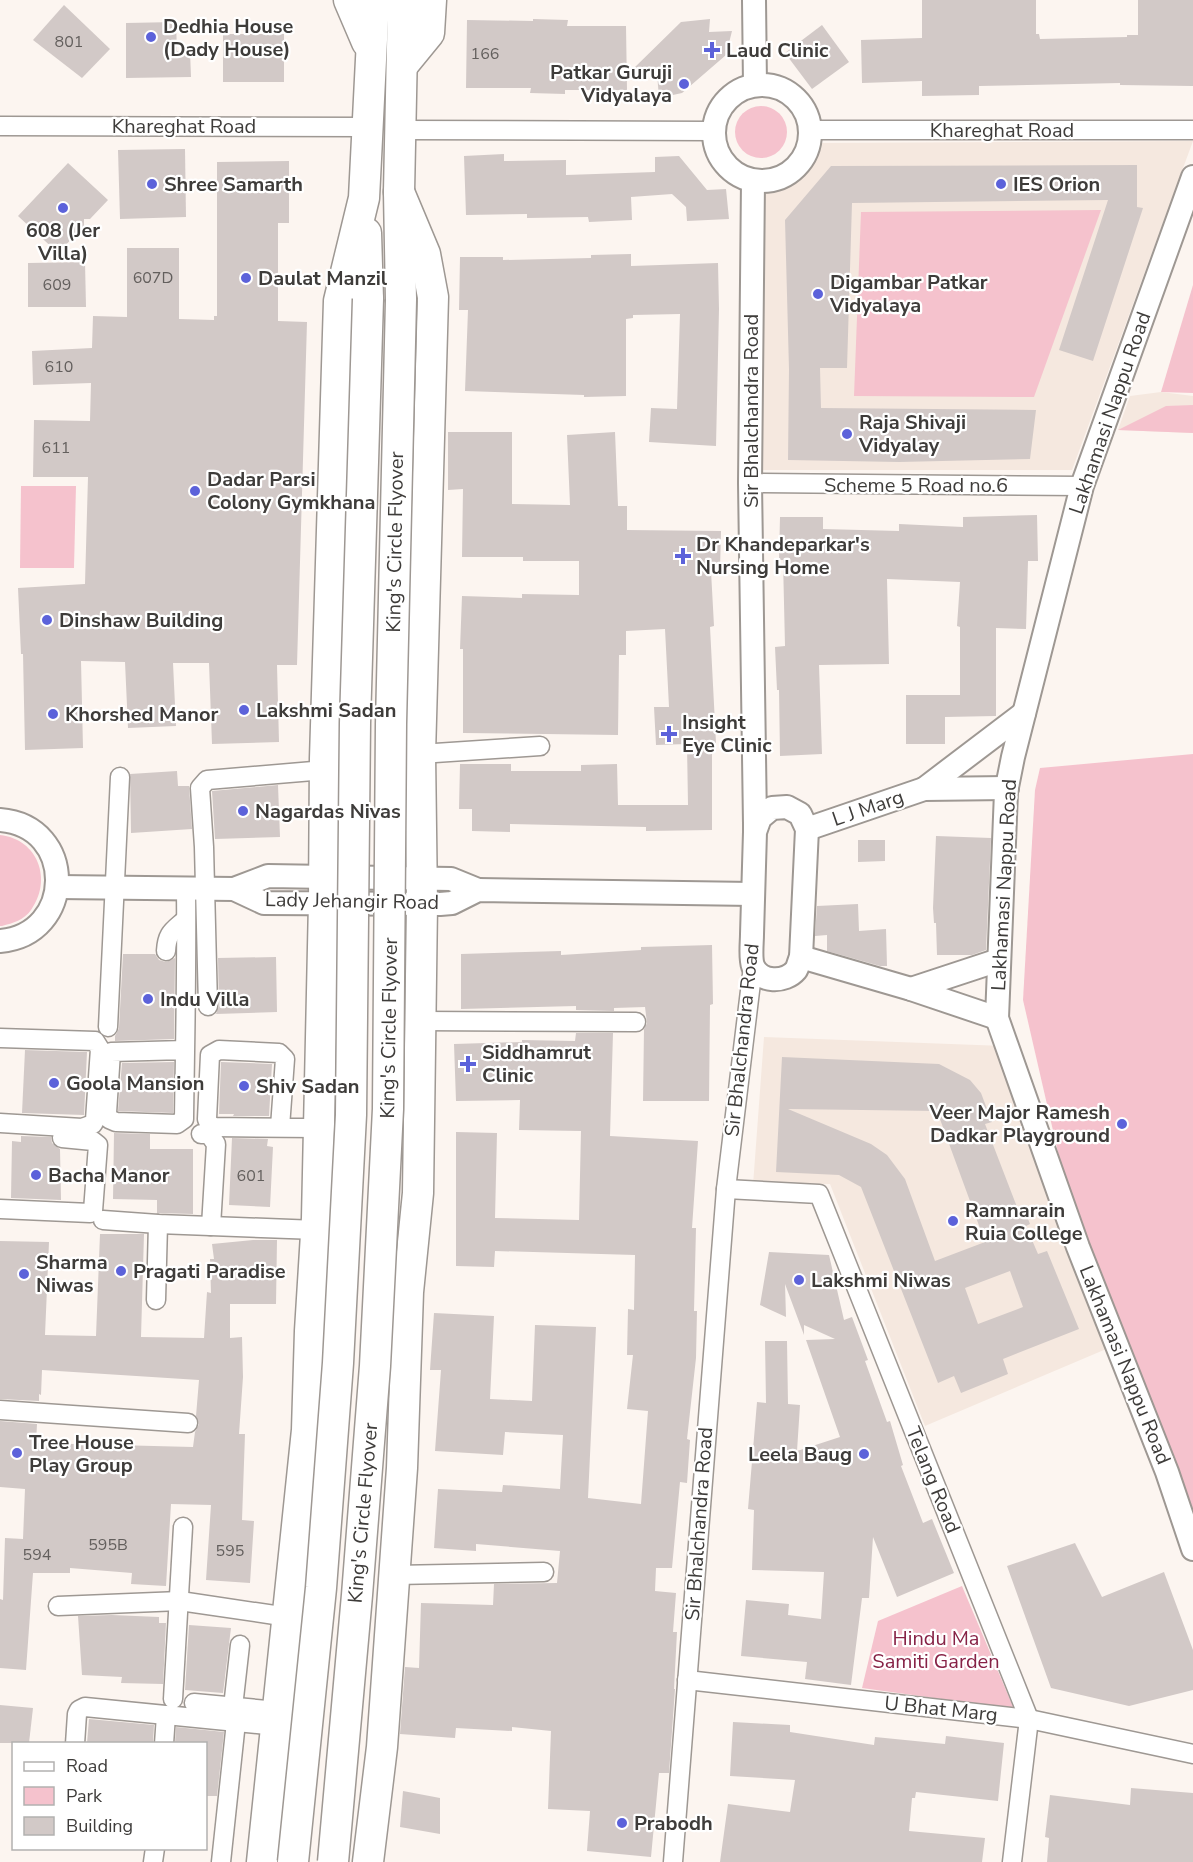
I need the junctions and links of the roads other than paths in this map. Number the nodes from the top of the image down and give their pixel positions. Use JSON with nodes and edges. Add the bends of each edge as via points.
{"nodes":[{"id":1,"x":350,"y":0,"type":"edge"},
{"id":2,"x":374,"y":0,"type":"edge"},
{"id":3,"x":404,"y":0,"type":"edge"},
{"id":4,"x":431,"y":0,"type":"edge"},
{"id":5,"x":754,"y":0,"type":"edge"},
{"id":6,"x":371,"y":51,"type":"junction"},
{"id":7,"x":402,"y":66,"type":"junction"},
{"id":8,"x":755,"y":85,"type":"junction"},
{"id":9,"x":0,"y":126,"type":"edge"},
{"id":10,"x":367,"y":127,"type":"junction"},
{"id":11,"x":400,"y":130,"type":"junction"},
{"id":12,"x":810,"y":130,"type":"junction"},
{"id":13,"x":1193,"y":130,"type":"edge"},
{"id":14,"x":714,"y":131,"type":"junction"},
{"id":15,"x":1193,"y":177,"type":"edge"},
{"id":16,"x":753,"y":181,"type":"junction"},
{"id":17,"x":399,"y":192,"type":"junction"},
{"id":18,"x":364,"y":198,"type":"junction"},
{"id":19,"x":750,"y":483,"type":"junction"},
{"id":20,"x":1082,"y":486,"type":"junction"},
{"id":21,"x":1024,"y":713,"type":"junction"},
{"id":22,"x":540,"y":746,"type":"dead end"},
{"id":23,"x":420,"y":754,"type":"junction"},
{"id":24,"x":325,"y":770,"type":"junction"},
{"id":25,"x":120,"y":777,"type":"dead end"},
{"id":26,"x":1007,"y":788,"type":"junction"},
{"id":27,"x":924,"y":789,"type":"junction"},
{"id":28,"x":0,"y":820,"type":"edge"},
{"id":29,"x":807,"y":829,"type":"junction"},
{"id":30,"x":755,"y":832,"type":"junction"},
{"id":31,"x":58,"y":887,"type":"junction"},
{"id":32,"x":115,"y":889,"type":"junction"},
{"id":33,"x":196,"y":889,"type":"junction"},
{"id":34,"x":324,"y":890,"type":"junction"},
{"id":35,"x":421,"y":891,"type":"junction"},
{"id":36,"x":753,"y":894,"type":"junction"},
{"id":37,"x":186,"y":919,"type":"junction"},
{"id":38,"x":0,"y":941,"type":"edge"},
{"id":39,"x":166,"y":951,"type":"dead end"},
{"id":40,"x":801,"y":957,"type":"junction"},
{"id":41,"x":999,"y":960,"type":"junction"},
{"id":42,"x":753,"y":966,"type":"junction"},
{"id":43,"x":911,"y":989,"type":"junction"},
{"id":44,"x":208,"y":1006,"type":"dead end"},
{"id":45,"x":997,"y":1018,"type":"junction"},
{"id":46,"x":420,"y":1022,"type":"junction"},
{"id":47,"x":636,"y":1022,"type":"dead end"},
{"id":48,"x":108,"y":1027,"type":"dead end"},
{"id":49,"x":0,"y":1038,"type":"edge"},
{"id":50,"x":185,"y":1050,"type":"junction"},
{"id":51,"x":0,"y":1123,"type":"edge"},
{"id":52,"x":280,"y":1127,"type":"junction"},
{"id":53,"x":319,"y":1128,"type":"junction"},
{"id":54,"x":0,"y":1134,"type":"edge"},
{"id":55,"x":201,"y":1134,"type":"dead end"},
{"id":56,"x":726,"y":1190,"type":"junction"},
{"id":57,"x":0,"y":1209,"type":"edge"},
{"id":58,"x":103,"y":1220,"type":"dead end"},
{"id":59,"x":158,"y":1224,"type":"junction"},
{"id":60,"x":211,"y":1226,"type":"junction"},
{"id":61,"x":317,"y":1230,"type":"junction"},
{"id":62,"x":156,"y":1300,"type":"dead end"},
{"id":63,"x":0,"y":1410,"type":"edge"},
{"id":64,"x":188,"y":1424,"type":"dead end"},
{"id":65,"x":183,"y":1527,"type":"dead end"},
{"id":66,"x":1193,"y":1549,"type":"edge"},
{"id":67,"x":543,"y":1572,"type":"dead end"},
{"id":68,"x":394,"y":1575,"type":"junction"},
{"id":69,"x":180,"y":1601,"type":"junction"},
{"id":70,"x":58,"y":1606,"type":"dead end"},
{"id":71,"x":288,"y":1617,"type":"junction"},
{"id":72,"x":240,"y":1645,"type":"dead end"},
{"id":73,"x":687,"y":1680,"type":"junction"},
{"id":74,"x":194,"y":1703,"type":"dead end"},
{"id":75,"x":170,"y":1707,"type":"junction"},
{"id":76,"x":235,"y":1714,"type":"junction"},
{"id":77,"x":277,"y":1718,"type":"junction"},
{"id":78,"x":1029,"y":1719,"type":"junction"},
{"id":79,"x":75,"y":1742,"type":"edge"},
{"id":80,"x":164,"y":1742,"type":"edge"},
{"id":81,"x":1193,"y":1754,"type":"edge"},
{"id":82,"x":221,"y":1862,"type":"edge"},
{"id":83,"x":262,"y":1862,"type":"edge"},
{"id":84,"x":293,"y":1862,"type":"edge"},
{"id":85,"x":333,"y":1862,"type":"edge"},
{"id":86,"x":368,"y":1862,"type":"edge"},
{"id":87,"x":673,"y":1862,"type":"edge"},
{"id":88,"x":1012,"y":1862,"type":"edge"}],
"edges":[{"from":1,"to":6,"type":"highway"},
{"from":2,"to":6,"type":"highway"},
{"from":3,"to":7,"type":"highway","name":"King's Circle Flyover"},
{"from":4,"to":7,"type":"highway","via":[[429,33]]},
{"from":5,"to":8,"type":"street"},
{"from":6,"to":10,"type":"highway"},
{"from":7,"to":11,"type":"highway","name":"King's Circle Flyover"},
{"from":8,"to":12,"type":"street","via":[[771,85],[800,102]]},
{"from":8,"to":14,"type":"street","via":[[725,102]]},
{"from":9,"to":10,"type":"street","name":"Khareghat Road"},
{"from":10,"to":18,"type":"highway"},
{"from":11,"to":14,"type":"street"},
{"from":11,"to":17,"type":"highway","name":"King's Circle Flyover"},
{"from":12,"to":13,"type":"street","name":"Khareghat Road"},
{"from":12,"to":16,"type":"street","via":[[808,148],[800,163],[786,175]]},
{"from":14,"to":16,"type":"street","via":[[719,155],[729,168]]},
{"from":15,"to":20,"type":"street","name":"Lakhamasi Nappu Road"},
{"from":16,"to":19,"type":"street","name":"Sir Bhalchandra Road"},
{"from":17,"to":23,"type":"highway","via":[[424,254],[433,297]]},
{"from":17,"to":85,"type":"highway","name":"King's Circle Flyover","bridge":true,"via":[[401,300],[391,724],[388,1109],[375,1366]]},
{"from":18,"to":24,"type":"highway","via":[[339,301]]},
{"from":18,"to":84,"type":"highway","name":"King's Circle Flyover","bridge":true,"via":[[368,299],[355,723],[351,1115],[322,1576]]},
{"from":19,"to":20,"type":"street","name":"Scheme 5 Road no.6"},
{"from":19,"to":30,"type":"street","name":"Sir Bhalchandra Road"},
{"from":20,"to":21,"type":"street","name":"Lakhamasi Nappu Road"},
{"from":21,"to":26,"type":"street","name":"Lakhamasi Nappu Road"},
{"from":21,"to":27,"type":"street"},
{"from":22,"to":23,"type":"street"},
{"from":23,"to":35,"type":"highway"},
{"from":24,"to":33,"type":"street","via":[[207,780],[202,784]]},
{"from":24,"to":34,"type":"highway"},
{"from":25,"to":32,"type":"street"},
{"from":26,"to":27,"type":"street","name":"L J Marg"},
{"from":26,"to":41,"type":"street","name":"Lakhamasi Nappu Road"},
{"from":27,"to":29,"type":"street","name":"L J Marg"},
{"from":28,"to":31,"type":"street","via":[[25,826],[51,851]]},
{"from":29,"to":30,"type":"street","name":"L J Marg","via":[[801,814],[787,807],[772,808],[760,818]]},
{"from":29,"to":40,"type":"street"},
{"from":30,"to":36,"type":"street","name":"Sir Bhalchandra Road"},
{"from":31,"to":32,"type":"street","name":"Lady Jehangir Road"},
{"from":31,"to":38,"type":"street","via":[[40,924],[22,936]]},
{"from":32,"to":33,"type":"street","name":"Lady Jehangir Road"},
{"from":32,"to":48,"type":"street"},
{"from":33,"to":34,"type":"street","name":"Lady Jehangir Road","via":[[234,889],[264,903]]},
{"from":33,"to":37,"type":"street"},
{"from":33,"to":44,"type":"street"},
{"from":34,"to":35,"type":"street","name":"Lady Jehangir Road"},
{"from":34,"to":53,"type":"highway"},
{"from":35,"to":36,"type":"street","name":"Lady Jehangir Road","via":[[452,903],[478,890]]},
{"from":35,"to":46,"type":"highway"},
{"from":36,"to":42,"type":"street","name":"Sir Bhalchandra Road"},
{"from":37,"to":39,"type":"street","via":[[169,933]]},
{"from":37,"to":50,"type":"street"},
{"from":40,"to":42,"type":"street","via":[[786,978],[773,980],[761,976]]},
{"from":40,"to":43,"type":"street"},
{"from":41,"to":43,"type":"street"},
{"from":41,"to":45,"type":"street","name":"Lakhamasi Nappu Road"},
{"from":42,"to":56,"type":"street","name":"Sir Bhalchandra Road"},
{"from":43,"to":45,"type":"street"},
{"from":45,"to":66,"type":"street","name":"Lakhamasi Nappu Road","via":[[1078,1247],[1163,1461]]},
{"from":46,"to":47,"type":"street"},
{"from":46,"to":68,"type":"highway","via":[[418,1193],[408,1292]]},
{"from":49,"to":51,"type":"street","via":[[95,1041],[100,1049],[93,1124],[82,1128]]},
{"from":50,"to":50,"type":"street","via":[[184,1119],[180,1123],[109,1119],[111,1052]]},
{"from":52,"to":52,"type":"street","via":[[209,1124],[210,1055],[214,1051],[283,1055]]},
{"from":52,"to":53,"type":"street"},
{"from":53,"to":61,"type":"highway"},
{"from":54,"to":57,"type":"street","via":[[93,1141],[98,1145],[94,1208],[90,1213]]},
{"from":55,"to":60,"type":"street","via":[[209,1134],[216,1144]]},
{"from":56,"to":73,"type":"street","name":"Sir Bhalchandra Road"},
{"from":56,"to":78,"type":"street","name":"Telang Road","via":[[819,1194]]},
{"from":58,"to":59,"type":"street"},
{"from":59,"to":60,"type":"street"},
{"from":59,"to":62,"type":"street"},
{"from":60,"to":61,"type":"street"},
{"from":61,"to":71,"type":"highway","via":[[307,1430]]},
{"from":63,"to":64,"type":"street"},
{"from":65,"to":69,"type":"street"},
{"from":67,"to":68,"type":"street"},
{"from":68,"to":86,"type":"highway","via":[[382,1747]]},
{"from":69,"to":70,"type":"street"},
{"from":69,"to":71,"type":"street"},
{"from":69,"to":75,"type":"street"},
{"from":71,"to":77,"type":"highway"},
{"from":72,"to":76,"type":"street"},
{"from":73,"to":78,"type":"street","name":"U Bhat Marg"},
{"from":73,"to":87,"type":"street","name":"Sir Bhalchandra Road"},
{"from":74,"to":76,"type":"street"},
{"from":75,"to":76,"type":"street"},
{"from":75,"to":79,"type":"street","via":[[85,1707],[76,1714]]},
{"from":75,"to":80,"type":"street"},
{"from":76,"to":77,"type":"street"},
{"from":76,"to":82,"type":"street"},
{"from":77,"to":83,"type":"highway"},
{"from":78,"to":81,"type":"street","name":"U Bhat Marg"},
{"from":78,"to":88,"type":"street","name":"Telang Road"}]}
